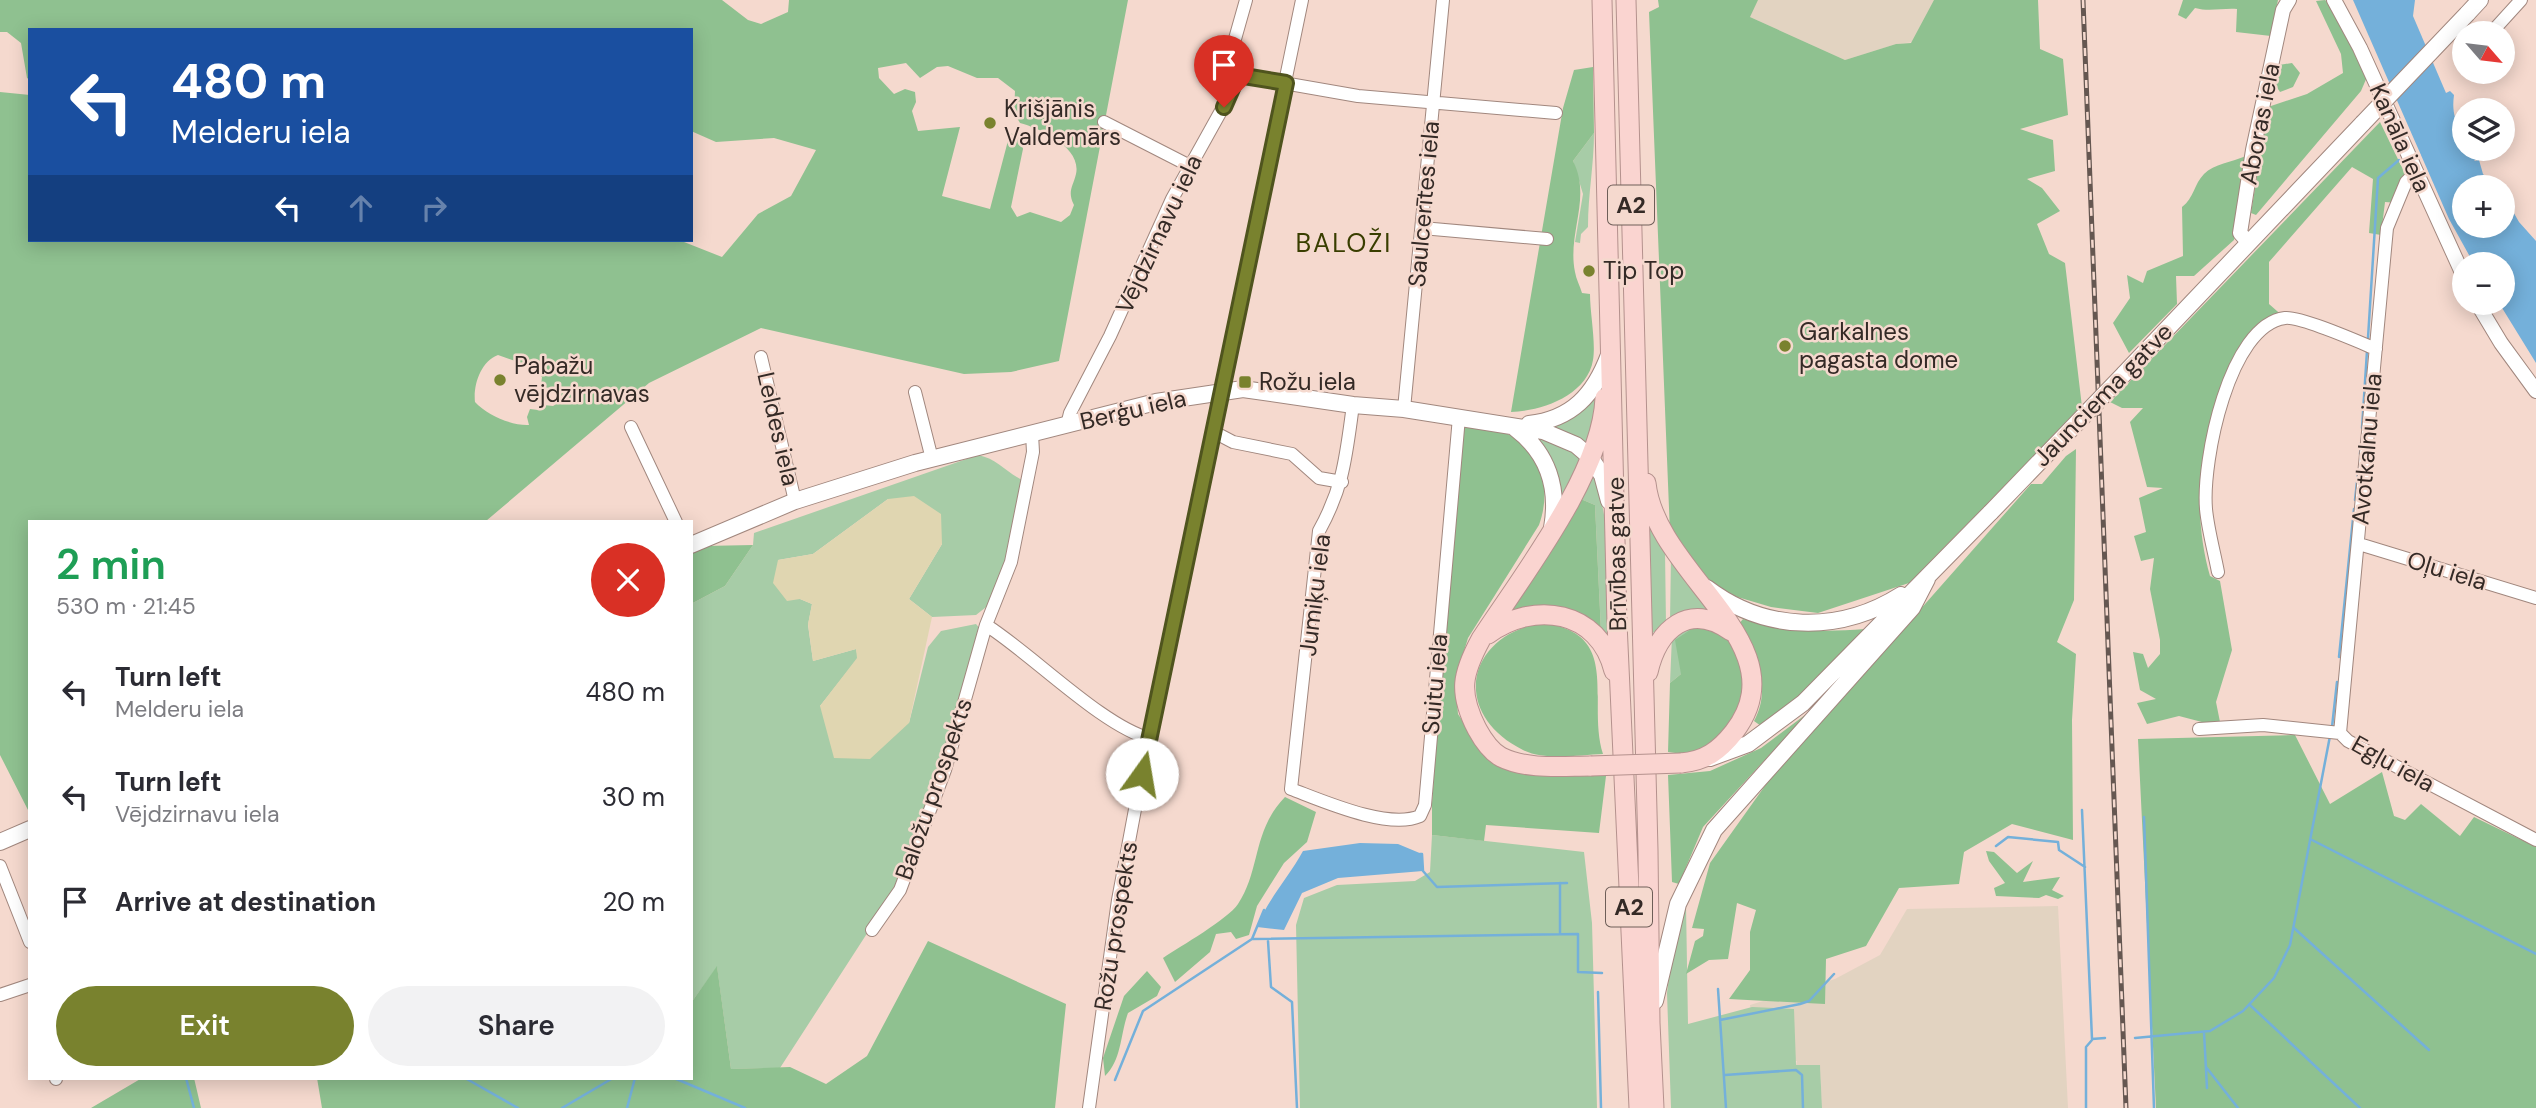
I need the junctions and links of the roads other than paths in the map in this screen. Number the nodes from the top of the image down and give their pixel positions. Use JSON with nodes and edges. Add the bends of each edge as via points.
{"nodes":[{"id":1,"x":1246,"y":0,"type":"edge"},
{"id":2,"x":1302,"y":0,"type":"edge"},
{"id":3,"x":1443,"y":0,"type":"edge"},
{"id":4,"x":1602,"y":0,"type":"edge"},
{"id":5,"x":1626,"y":0,"type":"edge"},
{"id":6,"x":2334,"y":0,"type":"edge"},
{"id":7,"x":2480,"y":0,"type":"edge"},
{"id":8,"x":2521,"y":0,"type":"edge"},
{"id":9,"x":2287,"y":1,"type":"edge"},
{"id":10,"x":2502,"y":21,"type":"edge"},
{"id":11,"x":1238,"y":75,"type":"junction"},
{"id":12,"x":1286,"y":83,"type":"junction"},
{"id":13,"x":1433,"y":104,"type":"junction"},
{"id":14,"x":1556,"y":113,"type":"dead end"},
{"id":15,"x":1104,"y":122,"type":"dead end"},
{"id":16,"x":1189,"y":166,"type":"junction"},
{"id":17,"x":2415,"y":173,"type":"junction"},
{"id":18,"x":1422,"y":228,"type":"junction"},
{"id":19,"x":1547,"y":239,"type":"dead end"},
{"id":20,"x":2248,"y":242,"type":"junction"},
{"id":21,"x":2452,"y":252,"type":"edge"},
{"id":22,"x":2484,"y":315,"type":"edge"},
{"id":23,"x":2376,"y":349,"type":"junction"},
{"id":24,"x":761,"y":357,"type":"dead end"},
{"id":25,"x":1609,"y":358,"type":"junction"},
{"id":26,"x":1219,"y":391,"type":"junction"},
{"id":27,"x":2536,"y":391,"type":"edge"},
{"id":28,"x":915,"y":392,"type":"dead end"},
{"id":29,"x":1353,"y":405,"type":"junction"},
{"id":30,"x":1404,"y":409,"type":"junction"},
{"id":31,"x":1635,"y":410,"type":"junction"},
{"id":32,"x":1459,"y":417,"type":"junction"},
{"id":33,"x":1067,"y":425,"type":"junction"},
{"id":34,"x":1513,"y":426,"type":"junction"},
{"id":35,"x":631,"y":427,"type":"dead end"},
{"id":36,"x":1212,"y":432,"type":"junction"},
{"id":37,"x":1032,"y":434,"type":"junction"},
{"id":38,"x":1590,"y":457,"type":"junction"},
{"id":39,"x":932,"y":458,"type":"junction"},
{"id":40,"x":1342,"y":482,"type":"junction"},
{"id":41,"x":794,"y":501,"type":"junction"},
{"id":42,"x":675,"y":520,"type":"edge"},
{"id":43,"x":1617,"y":529,"type":"junction"},
{"id":44,"x":1551,"y":531,"type":"junction"},
{"id":45,"x":693,"y":544,"type":"edge"},
{"id":46,"x":2359,"y":544,"type":"junction"},
{"id":47,"x":2218,"y":572,"type":"dead end"},
{"id":48,"x":1927,"y":579,"type":"junction"},
{"id":49,"x":1696,"y":580,"type":"junction"},
{"id":50,"x":2536,"y":598,"type":"edge"},
{"id":51,"x":986,"y":625,"type":"junction"},
{"id":52,"x":1738,"y":636,"type":"junction"},
{"id":53,"x":1481,"y":639,"type":"junction"},
{"id":54,"x":1643,"y":693,"type":"junction"},
{"id":55,"x":2199,"y":729,"type":"dead end"},
{"id":56,"x":2340,"y":733,"type":"junction"},
{"id":57,"x":1150,"y":742,"type":"junction"},
{"id":58,"x":1622,"y":747,"type":"junction"},
{"id":59,"x":1704,"y":760,"type":"junction"},
{"id":60,"x":1291,"y":789,"type":"joint"},
{"id":61,"x":28,"y":830,"type":"edge"},
{"id":62,"x":2536,"y":840,"type":"edge"},
{"id":63,"x":0,"y":842,"type":"edge"},
{"id":64,"x":0,"y":866,"type":"edge"},
{"id":65,"x":872,"y":930,"type":"dead end"},
{"id":66,"x":28,"y":937,"type":"edge"},
{"id":67,"x":28,"y":986,"type":"edge"},
{"id":68,"x":0,"y":995,"type":"edge"},
{"id":69,"x":1650,"y":1023,"type":"junction"},
{"id":70,"x":1089,"y":1108,"type":"edge"},
{"id":71,"x":1639,"y":1108,"type":"edge"},
{"id":72,"x":1654,"y":1108,"type":"edge"}],
"edges":[{"from":1,"to":11,"type":"street","name":"Vējdzirnavu iela","via":[[1233,46]]},
{"from":2,"to":12,"type":"street"},
{"from":3,"to":13,"type":"street","name":"Saulcerītes iela"},
{"from":4,"to":25,"type":"highway","name":"Brīvības gatve","number":"A2"},
{"from":5,"to":31,"type":"highway","name":"Brīvības gatve","number":"A2"},
{"from":6,"to":17,"type":"street","name":"Kanāla iela"},
{"from":7,"to":20,"type":"main road","name":"Jaunciema gatve","bridge":true},
{"from":8,"to":10,"type":"street"},
{"from":9,"to":20,"type":"street","name":"Aboras iela","via":[[2255,138],[2241,233]]},
{"from":11,"to":12,"type":"street"},
{"from":11,"to":16,"type":"street","name":"Vējdzirnavu iela"},
{"from":12,"to":13,"type":"street"},
{"from":12,"to":26,"type":"street"},
{"from":13,"to":14,"type":"street"},
{"from":13,"to":18,"type":"street","name":"Saulcerītes iela"},
{"from":15,"to":16,"type":"street"},
{"from":16,"to":33,"type":"street","name":"Vējdzirnavu iela"},
{"from":17,"to":21,"type":"street","name":"Kanāla iela"},
{"from":17,"to":23,"type":"street","name":"Avotkalnu iela","via":[[2406,182],[2387,228]]},
{"from":18,"to":19,"type":"street"},
{"from":18,"to":30,"type":"street","name":"Saulcerītes iela"},
{"from":20,"to":48,"type":"main road","name":"Jaunciema gatve","bridge":true},
{"from":22,"to":27,"type":"street"},
{"from":23,"to":46,"type":"street","name":"Avotkalnu iela"},
{"from":23,"to":47,"type":"street","via":[[2288,317],[2264,325],[2245,345],[2208,455],[2206,508]]},
{"from":24,"to":41,"type":"street","name":"Leldes iela"},
{"from":25,"to":34,"type":"main road","via":[[1594,388],[1570,413]]},
{"from":25,"to":38,"type":"highway","via":[[1605,403]]},
{"from":25,"to":43,"type":"highway","name":"Brīvības gatve","number":"A2"},
{"from":26,"to":29,"type":"main road","name":"Berģu iela","via":[[1267,391]]},
{"from":26,"to":33,"type":"main road","name":"Berģu iela"},
{"from":26,"to":36,"type":"street"},
{"from":28,"to":39,"type":"street"},
{"from":29,"to":30,"type":"main road","name":"Berģu iela"},
{"from":29,"to":40,"type":"street","name":"Jumiķu iela"},
{"from":30,"to":32,"type":"main road","name":"Berģu iela"},
{"from":31,"to":49,"type":"highway","via":[[1643,432],[1648,495],[1657,522]]},
{"from":31,"to":54,"type":"highway","name":"Brīvības gatve","number":"A2"},
{"from":32,"to":34,"type":"main road","name":"Berģu iela"},
{"from":32,"to":60,"type":"street","name":"Suitu iela","via":[[1425,805],[1420,816],[1399,821]]},
{"from":33,"to":37,"type":"main road","name":"Berģu iela"},
{"from":34,"to":38,"type":"main road","name":"Berģu iela","via":[[1563,438]]},
{"from":34,"to":44,"type":"main road","via":[[1532,443],[1551,476],[1556,507]]},
{"from":35,"to":42,"type":"street"},
{"from":36,"to":40,"type":"street","via":[[1233,442],[1292,454],[1319,478]]},
{"from":36,"to":57,"type":"street"},
{"from":37,"to":39,"type":"main road","name":"Berģu iela"},
{"from":37,"to":51,"type":"street","via":[[1033,452],[1012,562]]},
{"from":38,"to":43,"type":"main road","name":"Berģu iela","via":[[1602,475]]},
{"from":38,"to":44,"type":"highway"},
{"from":39,"to":41,"type":"main road","name":"Berģu iela"},
{"from":40,"to":60,"type":"street","name":"Jumiķu iela","via":[[1319,531]]},
{"from":41,"to":45,"type":"main road","name":"Berģu iela"},
{"from":43,"to":58,"type":"highway","name":"Brīvības gatve","number":"A2"},
{"from":44,"to":53,"type":"highway"},
{"from":46,"to":50,"type":"street","name":"Oļu iela"},
{"from":46,"to":56,"type":"street","name":"Avotkalnu iela"},
{"from":48,"to":49,"type":"main road","via":[[1883,607],[1851,618],[1801,624],[1757,616]]},
{"from":48,"to":59,"type":"main road","name":"Jaunciema gatve","via":[[1783,720],[1748,744]]},
{"from":48,"to":69,"type":"main road","via":[[1912,608],[1714,830],[1678,904]]},
{"from":49,"to":52,"type":"highway"},
{"from":51,"to":57,"type":"street"},
{"from":51,"to":65,"type":"street","name":"Baložu prospekts","via":[[932,804],[900,890]]},
{"from":52,"to":54,"type":"highway","via":[[1723,625],[1699,618],[1674,625],[1653,650]]},
{"from":52,"to":59,"type":"highway","via":[[1752,671],[1752,698],[1738,727]]},
{"from":53,"to":58,"type":"highway","via":[[1501,624],[1526,615],[1549,614],[1588,630],[1611,661]]},
{"from":53,"to":59,"type":"highway","bridge":true,"via":[[1462,687],[1467,710],[1484,743],[1500,757],[1523,764],[1591,766]]},
{"from":54,"to":69,"type":"highway","name":"Brīvības gatve","number":"A2"},
{"from":55,"to":56,"type":"street","name":"Egļu iela","via":[[2263,725]]},
{"from":56,"to":62,"type":"street","name":"Egļu iela"},
{"from":57,"to":70,"type":"street","name":"Rožu prospekts","via":[[1118,900]]},
{"from":58,"to":71,"type":"highway","name":"Brīvības gatve","number":"A2"},
{"from":61,"to":63,"type":"main road"},
{"from":64,"to":66,"type":"street"},
{"from":67,"to":68,"type":"street"},
{"from":69,"to":72,"type":"highway","name":"Brīvības gatve","number":"A2"}]}
